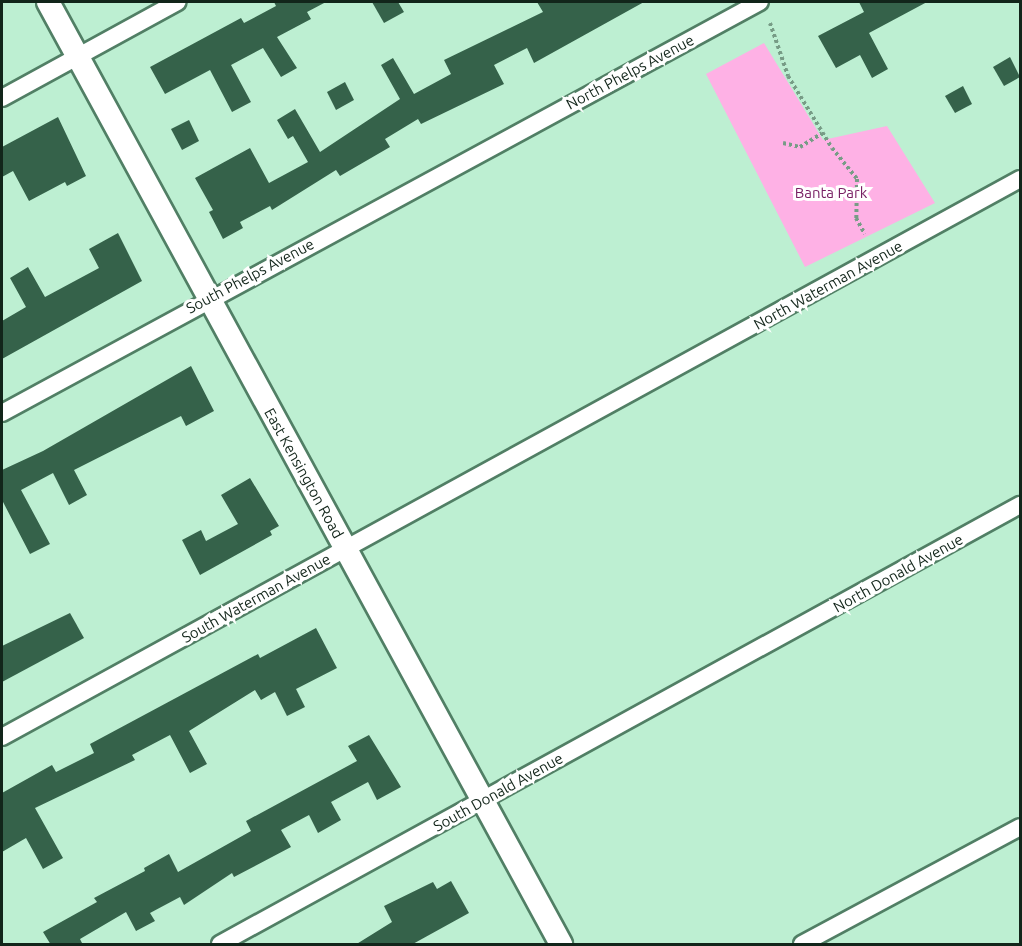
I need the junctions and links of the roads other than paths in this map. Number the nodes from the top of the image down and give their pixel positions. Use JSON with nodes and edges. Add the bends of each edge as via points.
{"nodes":[{"id":1,"x":48,"y":2,"type":"edge"},
{"id":2,"x":177,"y":2,"type":"edge"},
{"id":3,"x":760,"y":2,"type":"edge"},
{"id":4,"x":78,"y":56,"type":"junction"},
{"id":5,"x":2,"y":98,"type":"edge"},
{"id":6,"x":500,"y":142,"type":"joint"},
{"id":7,"x":1020,"y":179,"type":"edge"},
{"id":8,"x":209,"y":299,"type":"junction"},
{"id":9,"x":636,"y":390,"type":"joint"},
{"id":10,"x":2,"y":413,"type":"edge"},
{"id":11,"x":1020,"y":505,"type":"edge"},
{"id":12,"x":345,"y":549,"type":"junction"},
{"id":13,"x":776,"y":640,"type":"joint"},
{"id":14,"x":2,"y":737,"type":"edge"},
{"id":15,"x":482,"y":801,"type":"junction"},
{"id":16,"x":1020,"y":827,"type":"edge"},
{"id":17,"x":220,"y":945,"type":"edge"},
{"id":18,"x":561,"y":945,"type":"edge"},
{"id":19,"x":802,"y":945,"type":"edge"}],
"edges":[{"from":1,"to":4,"type":"main road","name":"East Kensington Road"},
{"from":2,"to":4,"type":"street"},
{"from":3,"to":6,"type":"street","name":"North Phelps Avenue"},
{"from":4,"to":5,"type":"street"},
{"from":4,"to":8,"type":"main road","name":"East Kensington Road"},
{"from":6,"to":8,"type":"street","name":"South Phelps Avenue"},
{"from":7,"to":9,"type":"street","name":"North Waterman Avenue"},
{"from":8,"to":10,"type":"street","name":"South Phelps Avenue"},
{"from":8,"to":12,"type":"main road","name":"East Kensington Road"},
{"from":9,"to":12,"type":"street","name":"South Waterman Avenue"},
{"from":11,"to":13,"type":"street","name":"North Donald Avenue"},
{"from":12,"to":14,"type":"street","name":"South Waterman Avenue"},
{"from":12,"to":15,"type":"main road","name":"East Kensington Road"},
{"from":13,"to":15,"type":"street","name":"South Donald Avenue"},
{"from":15,"to":17,"type":"street","name":"South Donald Avenue"},
{"from":15,"to":18,"type":"main road","name":"East Kensington Road"},
{"from":16,"to":19,"type":"street"}]}
